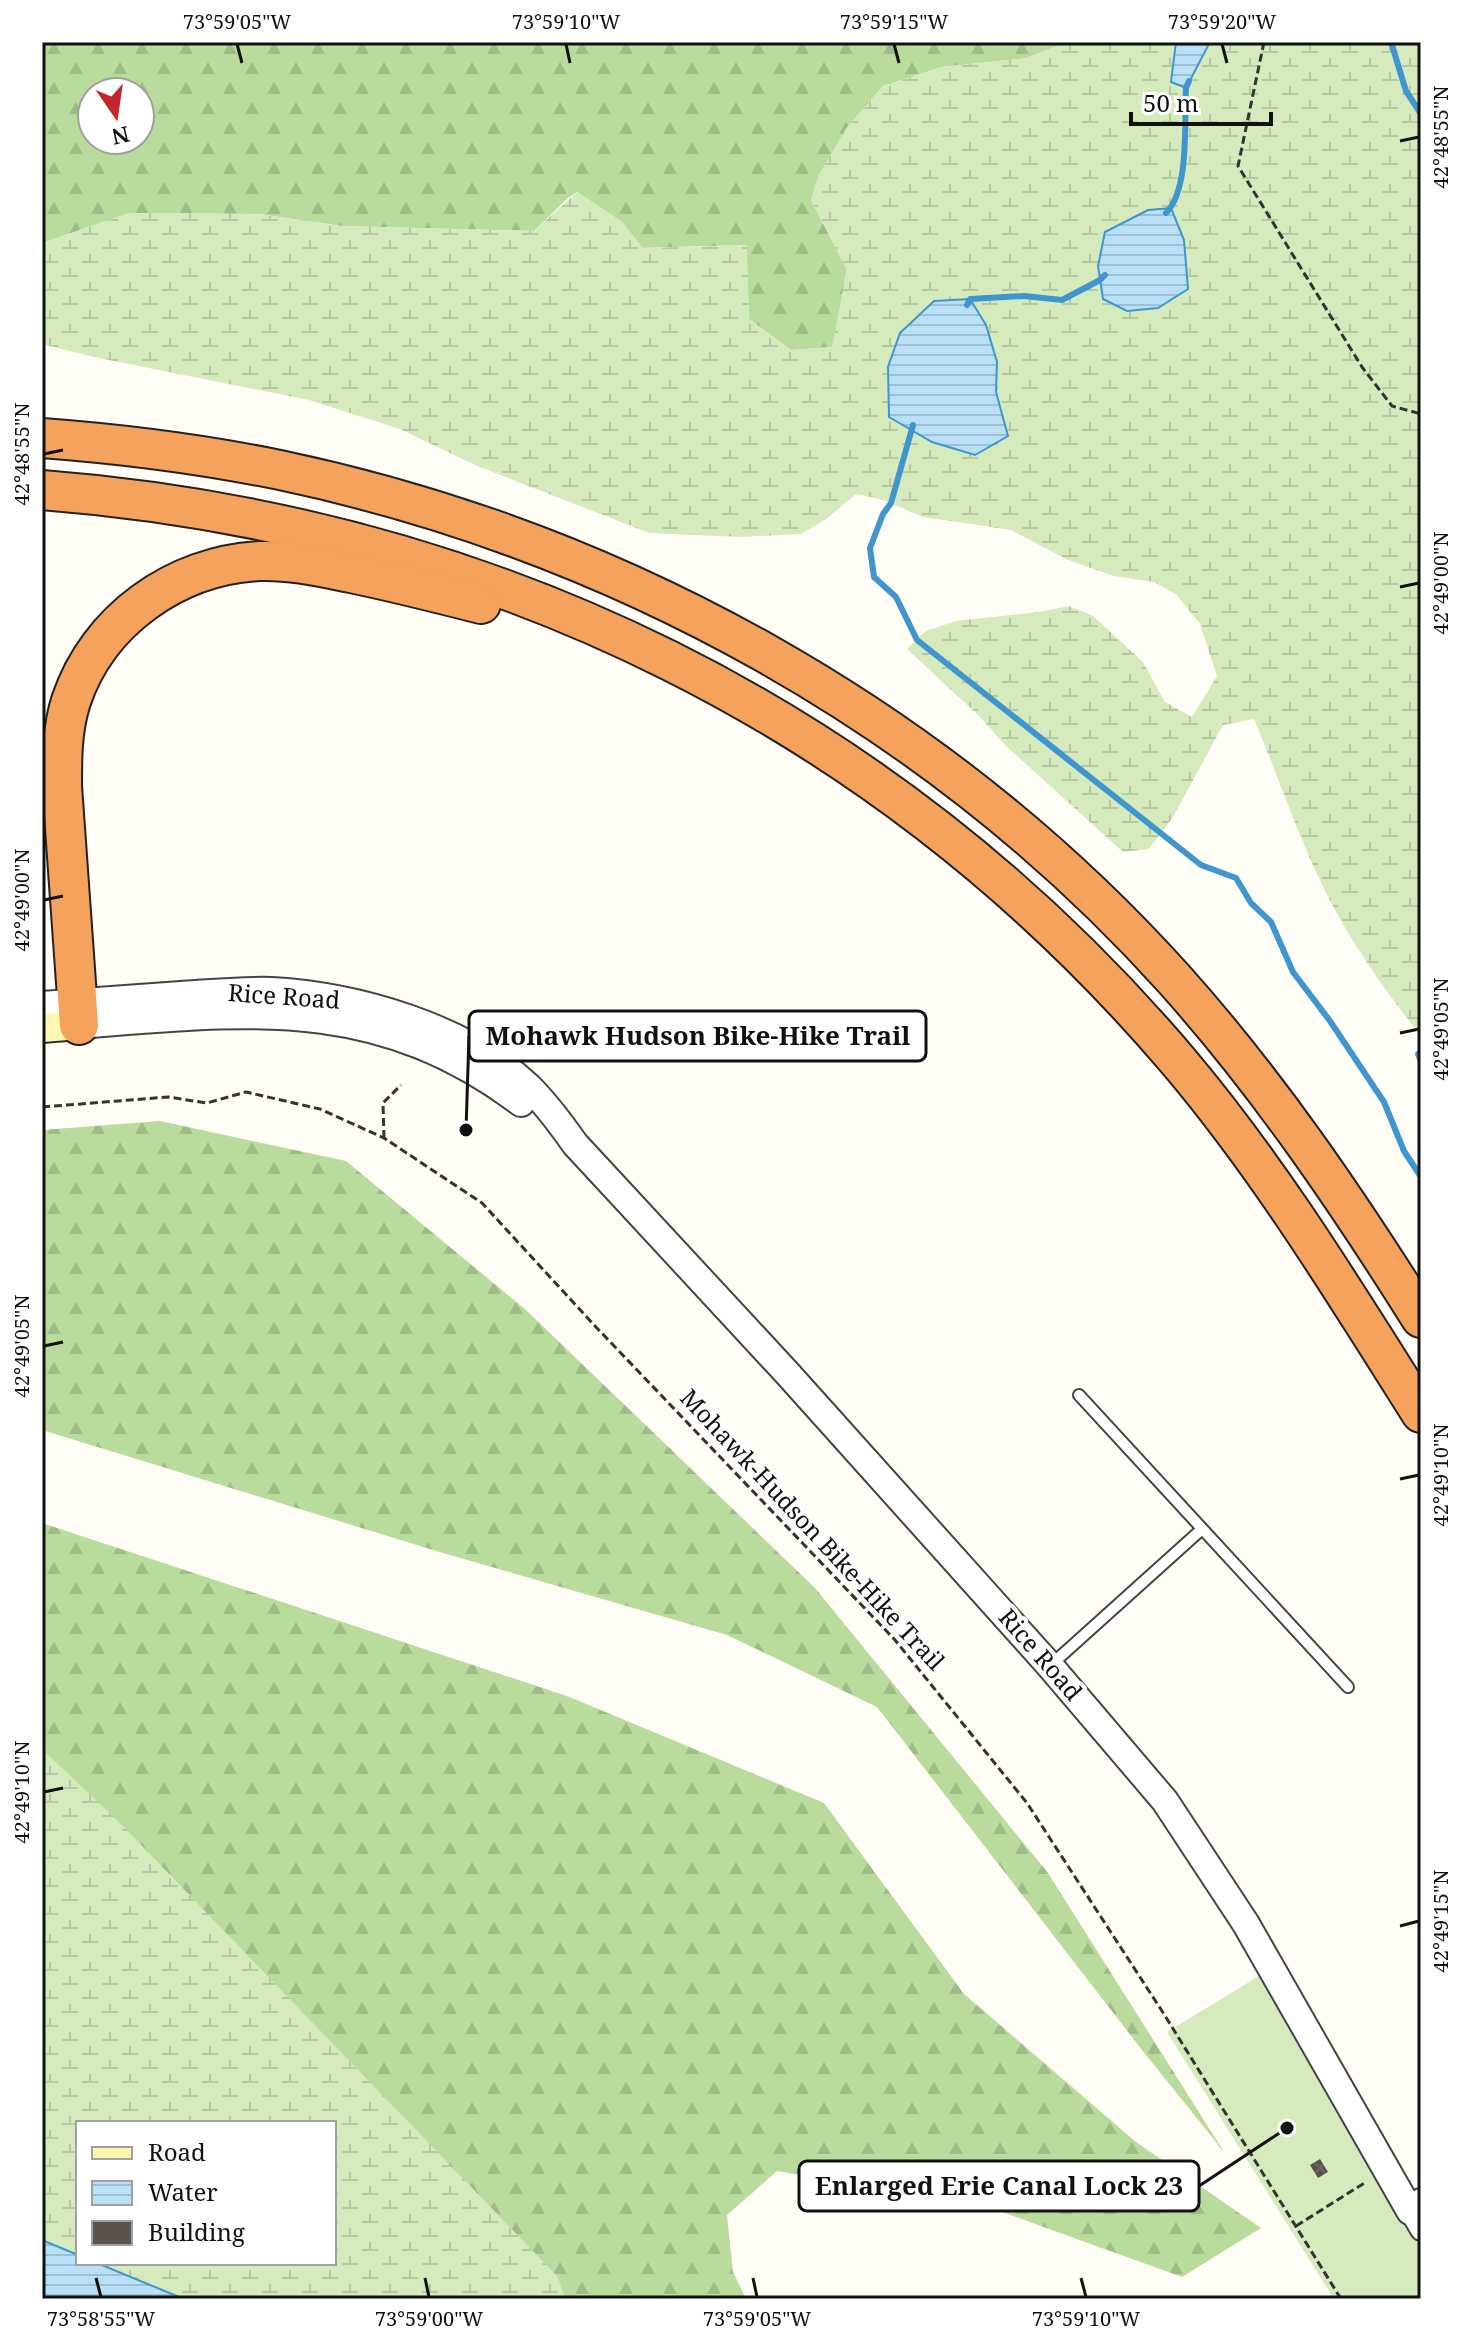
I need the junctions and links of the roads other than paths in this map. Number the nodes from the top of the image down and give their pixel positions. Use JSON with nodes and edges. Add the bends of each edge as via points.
{"nodes":[{"id":1,"x":42,"y":415,"type":"edge"},
{"id":2,"x":42,"y":438,"type":"edge"},
{"id":3,"x":42,"y":490,"type":"edge"},
{"id":4,"x":380,"y":495,"type":"junction"},
{"id":5,"x":466,"y":592,"type":"junction"},
{"id":6,"x":66,"y":1011,"type":"edge"},
{"id":7,"x":42,"y":1028,"type":"edge"},
{"id":8,"x":1421,"y":1318,"type":"edge"},
{"id":9,"x":1079,"y":1395,"type":"dead end"},
{"id":10,"x":1421,"y":1413,"type":"edge"},
{"id":11,"x":1202,"y":1529,"type":"junction"},
{"id":12,"x":1050,"y":1666,"type":"junction"},
{"id":13,"x":1348,"y":1687,"type":"dead end"},
{"id":14,"x":1417,"y":2215,"type":"edge"}],
"edges":[{"from":1,"to":4,"type":"highway","via":[[245,453]]},
{"from":2,"to":4,"type":"highway","via":[[205,456]]},
{"from":3,"to":5,"type":"highway","via":[[196,508],[333,536],[420,560]]},
{"from":4,"to":8,"type":"highway","via":[[562,555],[735,635],[911,746],[1021,830],[1124,927],[1217,1029],[1301,1136]]},
{"from":5,"to":6,"type":"highway","via":[[262,561],[180,580],[132,610],[81,676],[68,715],[62,756]]},
{"from":5,"to":10,"type":"highway","via":[[629,659],[828,751],[986,870],[1088,963],[1198,1086],[1260,1165]]},
{"from":6,"to":7,"type":"main road","name":"Rice Road"},
{"from":6,"to":12,"type":"street","name":"Rice Road","via":[[267,1014],[339,1021],[410,1040],[493,1082],[575,1144]]},
{"from":9,"to":11,"type":"lane"},
{"from":11,"to":12,"type":"lane"},
{"from":11,"to":13,"type":"lane"},
{"from":12,"to":14,"type":"street","name":"Rice Road","via":[[1165,1801],[1246,1924]]}]}
